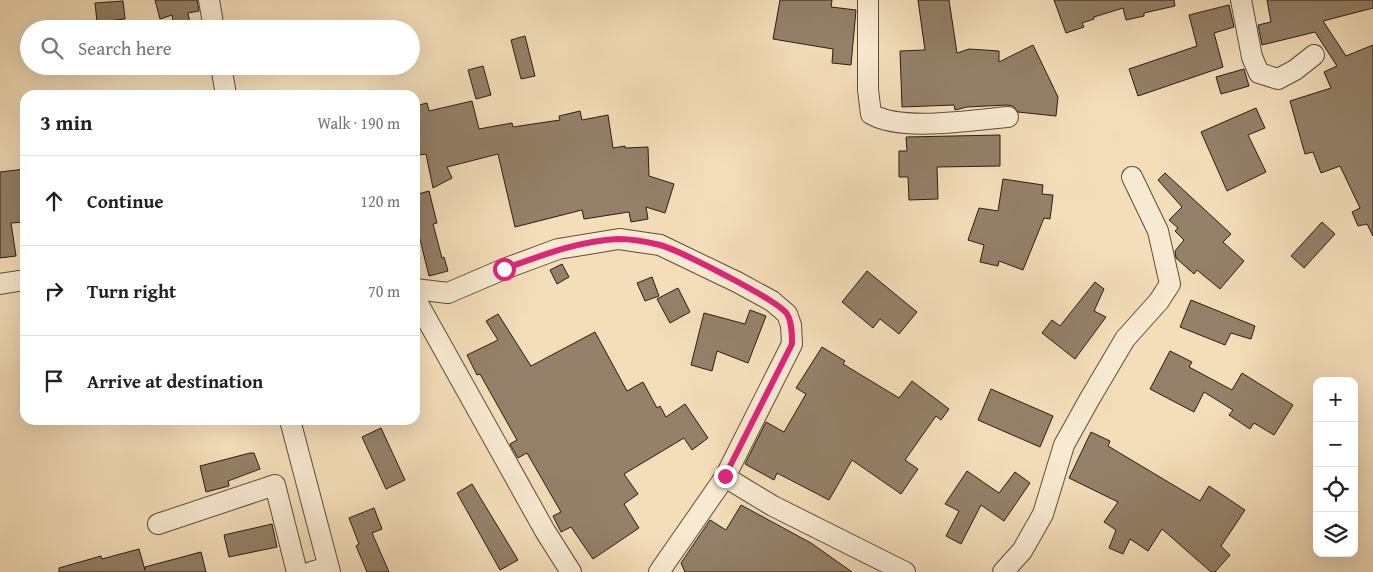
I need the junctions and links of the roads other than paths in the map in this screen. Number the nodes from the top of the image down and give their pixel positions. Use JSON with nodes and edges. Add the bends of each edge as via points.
{"nodes":[{"id":1,"x":209,"y":0,"type":"edge"},
{"id":2,"x":868,"y":0,"type":"edge"},
{"id":3,"x":1241,"y":0,"type":"edge"},
{"id":4,"x":212,"y":20,"type":"edge"},
{"id":5,"x":1314,"y":55,"type":"dead end"},
{"id":6,"x":223,"y":75,"type":"edge"},
{"id":7,"x":225,"y":90,"type":"edge"},
{"id":8,"x":1008,"y":118,"type":"dead end"},
{"id":9,"x":1132,"y":177,"type":"dead end"},
{"id":10,"x":20,"y":281,"type":"edge"},
{"id":11,"x":0,"y":284,"type":"edge"},
{"id":12,"x":420,"y":290,"type":"edge"},
{"id":13,"x":420,"y":307,"type":"edge"},
{"id":14,"x":291,"y":425,"type":"edge"},
{"id":15,"x":725,"y":476,"type":"junction"},
{"id":16,"x":158,"y":524,"type":"dead end"},
{"id":17,"x":323,"y":570,"type":"edge"},
{"id":18,"x":296,"y":572,"type":"edge"},
{"id":19,"x":571,"y":572,"type":"edge"},
{"id":20,"x":659,"y":572,"type":"edge"},
{"id":21,"x":905,"y":572,"type":"edge"},
{"id":22,"x":1003,"y":572,"type":"edge"}],
"edges":[{"from":1,"to":4,"type":"street"},
{"from":2,"to":8,"type":"street","via":[[871,114],[882,121],[904,124]]},
{"from":3,"to":5,"type":"street","via":[[1252,57],[1259,73],[1278,79]]},
{"from":6,"to":7,"type":"street"},
{"from":9,"to":22,"type":"street","via":[[1158,231],[1170,284],[1160,301],[1125,339],[1089,400],[1064,444],[1043,514],[1022,551]]},
{"from":10,"to":11,"type":"street"},
{"from":12,"to":15,"type":"street","via":[[448,294],[558,249],[619,239],[660,245],[772,301],[787,314],[792,344]]},
{"from":13,"to":19,"type":"street"},
{"from":14,"to":17,"type":"street"},
{"from":15,"to":20,"type":"street"},
{"from":15,"to":21,"type":"street","via":[[789,514]]},
{"from":16,"to":18,"type":"street","via":[[275,485]]}]}
